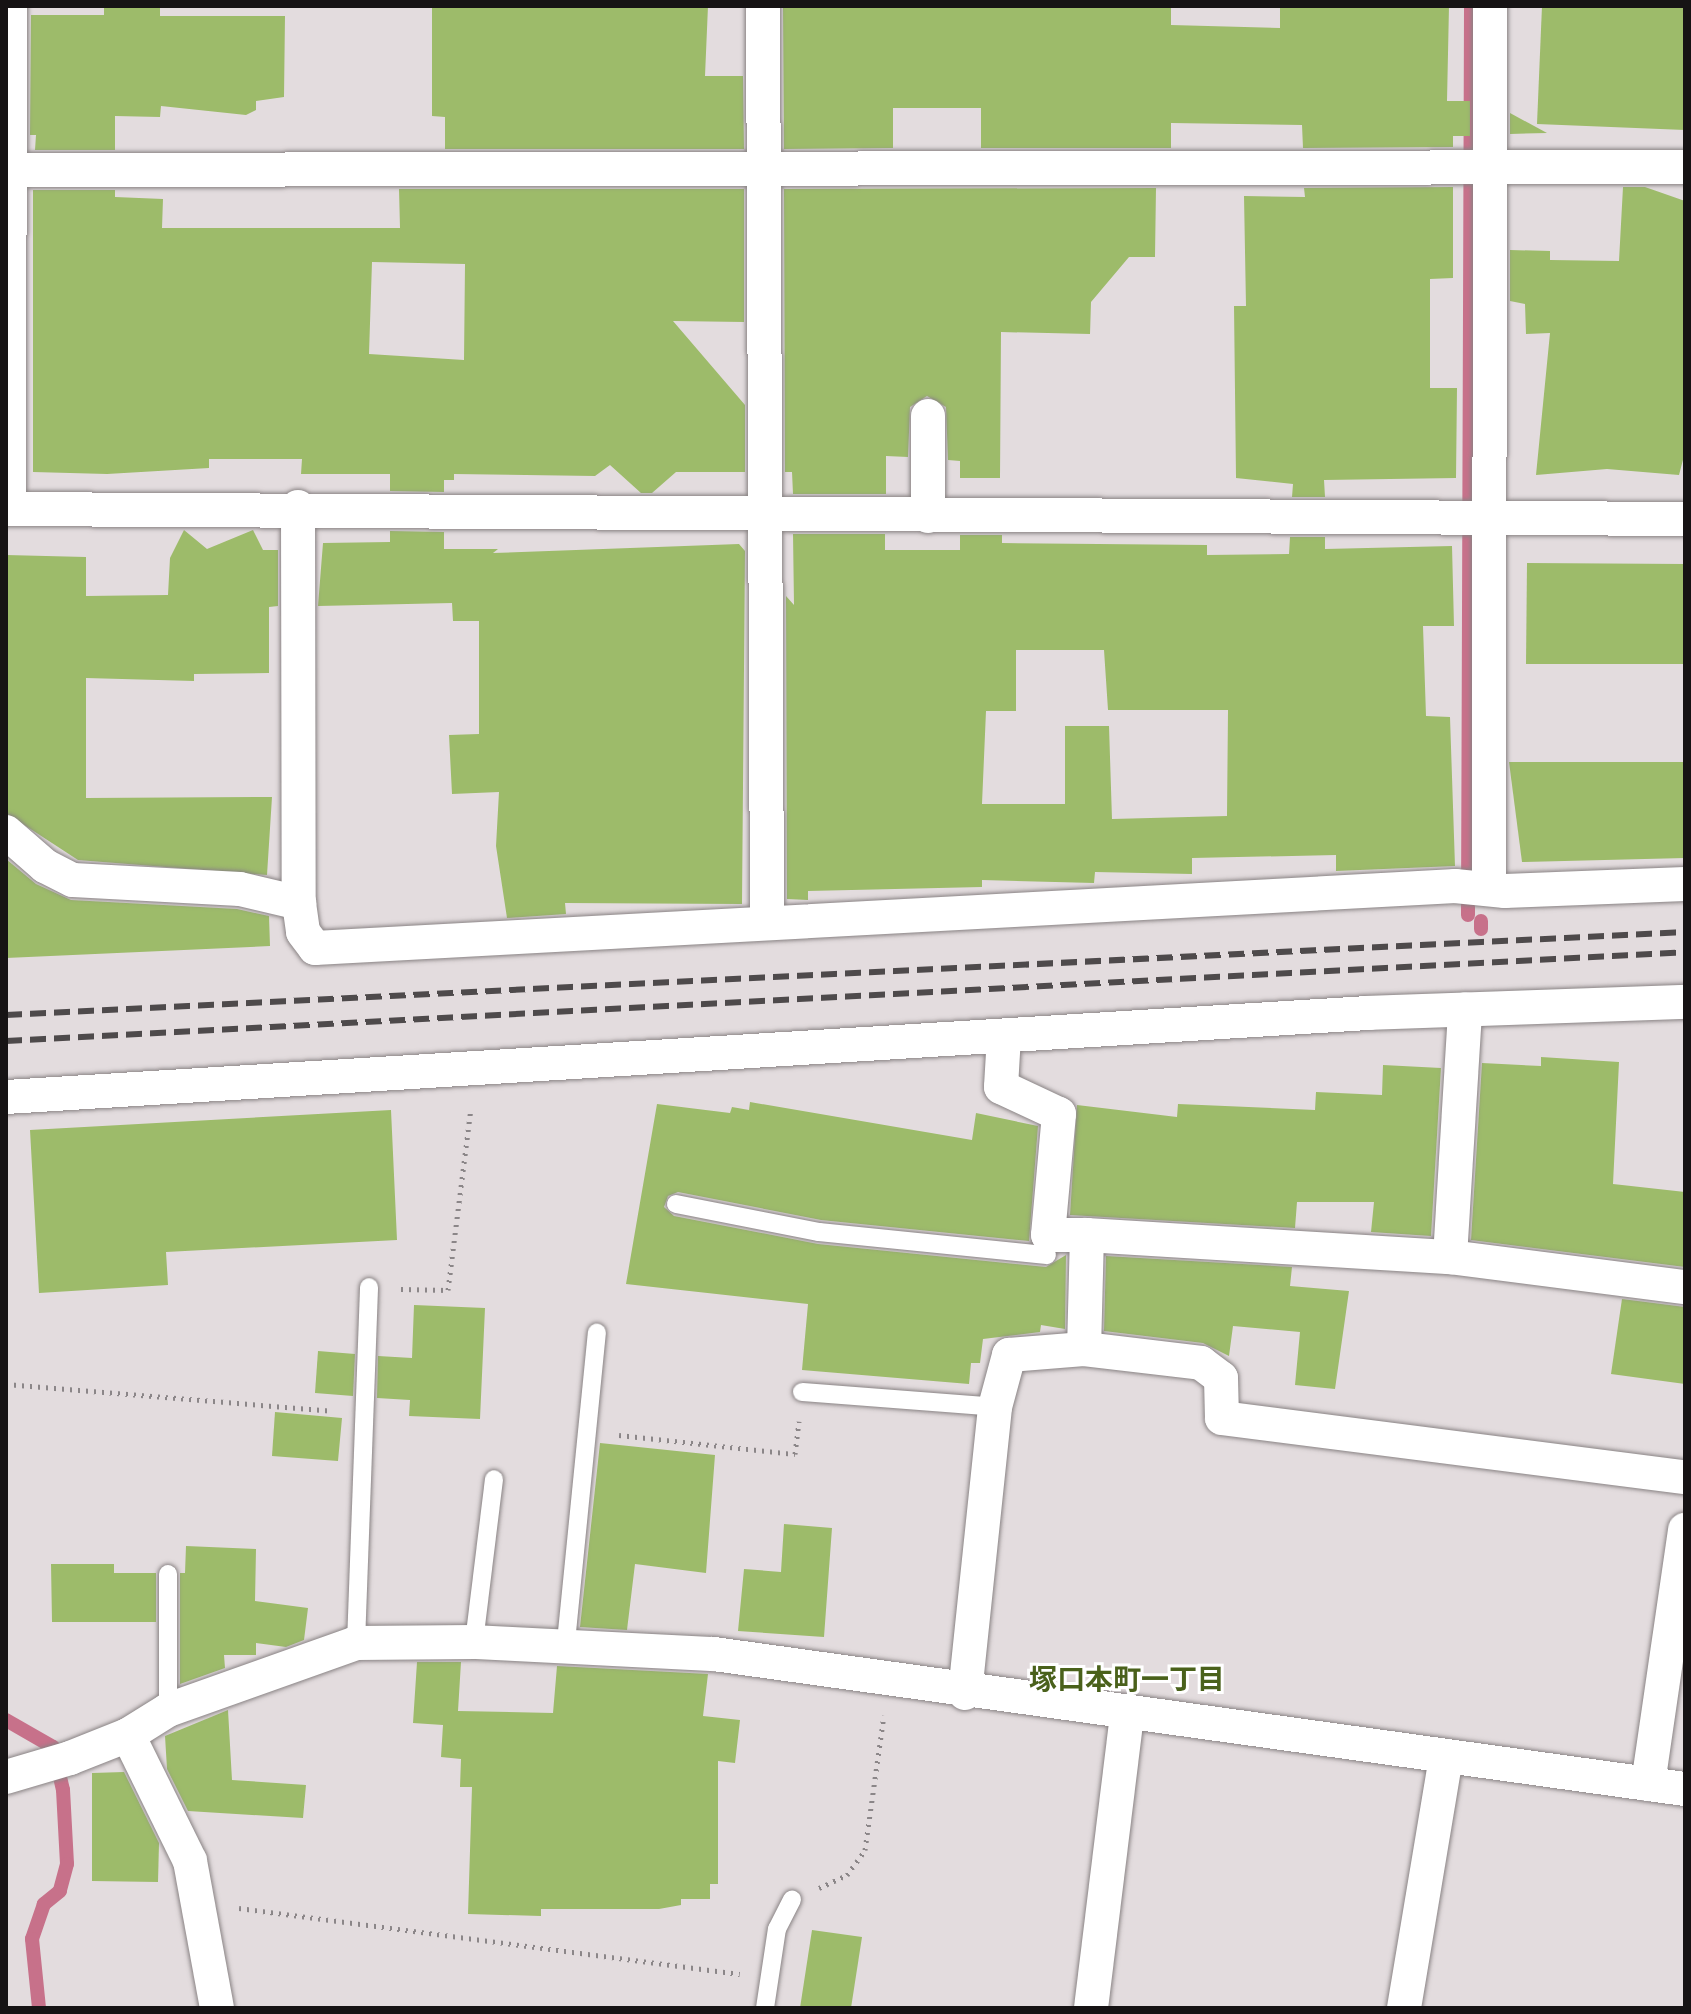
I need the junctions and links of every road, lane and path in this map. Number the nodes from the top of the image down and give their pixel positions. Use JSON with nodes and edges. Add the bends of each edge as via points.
{"nodes":[{"id":1,"x":10,"y":6,"type":"edge"},
{"id":2,"x":763,"y":6,"type":"edge"},
{"id":3,"x":1490,"y":6,"type":"edge"},
{"id":4,"x":1685,"y":167,"type":"edge"},
{"id":5,"x":764,"y":168,"type":"junction"},
{"id":6,"x":1478,"y":169,"type":"junction"},
{"id":7,"x":8,"y":170,"type":"edge"},
{"id":8,"x":928,"y":416,"type":"dead end"},
{"id":9,"x":298,"y":507,"type":"junction"},
{"id":10,"x":7,"y":509,"type":"edge"},
{"id":11,"x":761,"y":514,"type":"junction"},
{"id":12,"x":928,"y":516,"type":"junction"},
{"id":13,"x":1685,"y":519,"type":"edge"},
{"id":14,"x":1475,"y":520,"type":"junction"},
{"id":15,"x":6,"y":832,"type":"edge"},
{"id":16,"x":1685,"y":884,"type":"edge"},
{"id":17,"x":1472,"y":886,"type":"junction"},
{"id":18,"x":299,"y":903,"type":"junction"},
{"id":19,"x":767,"y":921,"type":"junction"},
{"id":20,"x":1685,"y":1002,"type":"edge"},
{"id":21,"x":1465,"y":1009,"type":"junction"},
{"id":22,"x":1004,"y":1036,"type":"junction"},
{"id":23,"x":474,"y":1092,"type":"dead end"},
{"id":24,"x":6,"y":1097,"type":"edge"},
{"id":25,"x":676,"y":1204,"type":"dead end"},
{"id":26,"x":1087,"y":1235,"type":"junction"},
{"id":27,"x":1047,"y":1255,"type":"dead end"},
{"id":28,"x":1450,"y":1257,"type":"junction"},
{"id":29,"x":369,"y":1287,"type":"joint"},
{"id":30,"x":1685,"y":1287,"type":"edge"},
{"id":31,"x":597,"y":1333,"type":"dead end"},
{"id":32,"x":1084,"y":1349,"type":"junction"},
{"id":33,"x":6,"y":1384,"type":"edge"},
{"id":34,"x":802,"y":1392,"type":"joint"},
{"id":35,"x":995,"y":1407,"type":"junction"},
{"id":36,"x":362,"y":1413,"type":"junction"},
{"id":37,"x":590,"y":1432,"type":"junction"},
{"id":38,"x":1685,"y":1477,"type":"edge"},
{"id":39,"x":494,"y":1479,"type":"dead end"},
{"id":40,"x":1685,"y":1530,"type":"edge"},
{"id":41,"x":168,"y":1574,"type":"dead end"},
{"id":42,"x":474,"y":1642,"type":"junction"},
{"id":43,"x":566,"y":1642,"type":"junction"},
{"id":44,"x":356,"y":1643,"type":"junction"},
{"id":45,"x":888,"y":1680,"type":"junction"},
{"id":46,"x":965,"y":1693,"type":"junction"},
{"id":47,"x":168,"y":1710,"type":"junction"},
{"id":48,"x":1127,"y":1716,"type":"junction"},
{"id":49,"x":128,"y":1735,"type":"junction"},
{"id":50,"x":1446,"y":1757,"type":"junction"},
{"id":51,"x":6,"y":1777,"type":"edge"},
{"id":52,"x":1648,"y":1784,"type":"junction"},
{"id":53,"x":1685,"y":1789,"type":"edge"},
{"id":54,"x":792,"y":1900,"type":"joint"},
{"id":55,"x":202,"y":1903,"type":"junction"},
{"id":56,"x":769,"y":1977,"type":"junction"},
{"id":57,"x":217,"y":2008,"type":"edge"},
{"id":58,"x":765,"y":2008,"type":"edge"},
{"id":59,"x":1091,"y":2008,"type":"edge"},
{"id":60,"x":1404,"y":2008,"type":"edge"}],
"edges":[{"from":1,"to":7,"type":"street"},
{"from":2,"to":5,"type":"street"},
{"from":3,"to":6,"type":"street"},
{"from":4,"to":6,"type":"street"},
{"from":5,"to":6,"type":"street"},
{"from":5,"to":7,"type":"street"},
{"from":5,"to":11,"type":"street"},
{"from":6,"to":14,"type":"street"},
{"from":7,"to":10,"type":"street"},
{"from":8,"to":12,"type":"street"},
{"from":9,"to":10,"type":"street"},
{"from":9,"to":11,"type":"street"},
{"from":9,"to":18,"type":"street"},
{"from":11,"to":12,"type":"street"},
{"from":11,"to":19,"type":"street"},
{"from":12,"to":14,"type":"street"},
{"from":13,"to":14,"type":"street"},
{"from":14,"to":17,"type":"street"},
{"from":15,"to":18,"type":"street","via":[[45,866],[73,880],[240,889]]},
{"from":16,"to":17,"type":"street"},
{"from":17,"to":19,"type":"street"},
{"from":18,"to":19,"type":"street","via":[[303,932],[315,948]]},
{"from":20,"to":21,"type":"street"},
{"from":21,"to":22,"type":"street"},
{"from":21,"to":28,"type":"street"},
{"from":22,"to":24,"type":"street"},
{"from":22,"to":26,"type":"street","via":[[1001,1087],[1059,1114],[1048,1235]]},
{"from":23,"to":29,"type":"path","via":[[448,1290]]},
{"from":25,"to":27,"type":"lane","via":[[833,1234]]},
{"from":26,"to":28,"type":"street"},
{"from":26,"to":32,"type":"street"},
{"from":28,"to":30,"type":"street"},
{"from":29,"to":36,"type":"lane"},
{"from":31,"to":37,"type":"lane"},
{"from":32,"to":35,"type":"street","via":[[1009,1355]]},
{"from":32,"to":38,"type":"street","via":[[1201,1363],[1221,1378],[1222,1418]]},
{"from":33,"to":36,"type":"path"},
{"from":34,"to":35,"type":"lane"},
{"from":34,"to":37,"type":"path","via":[[795,1454]]},
{"from":35,"to":46,"type":"street"},
{"from":36,"to":44,"type":"lane"},
{"from":37,"to":43,"type":"lane"},
{"from":39,"to":42,"type":"lane"},
{"from":40,"to":52,"type":"street"},
{"from":41,"to":47,"type":"lane"},
{"from":42,"to":43,"type":"street"},
{"from":42,"to":44,"type":"street"},
{"from":43,"to":45,"type":"street","via":[[714,1654]]},
{"from":44,"to":47,"type":"street"},
{"from":45,"to":46,"type":"street"},
{"from":45,"to":54,"type":"path","via":[[865,1850],[847,1875]]},
{"from":46,"to":48,"type":"street"},
{"from":47,"to":49,"type":"street"},
{"from":48,"to":50,"type":"street"},
{"from":48,"to":59,"type":"street"},
{"from":49,"to":51,"type":"street"},
{"from":49,"to":55,"type":"street","via":[[190,1861]]},
{"from":50,"to":52,"type":"street"},
{"from":50,"to":60,"type":"street"},
{"from":52,"to":53,"type":"street"},
{"from":54,"to":56,"type":"lane","via":[[777,1929]]},
{"from":55,"to":56,"type":"path"},
{"from":55,"to":57,"type":"street"},
{"from":56,"to":58,"type":"lane"}]}
